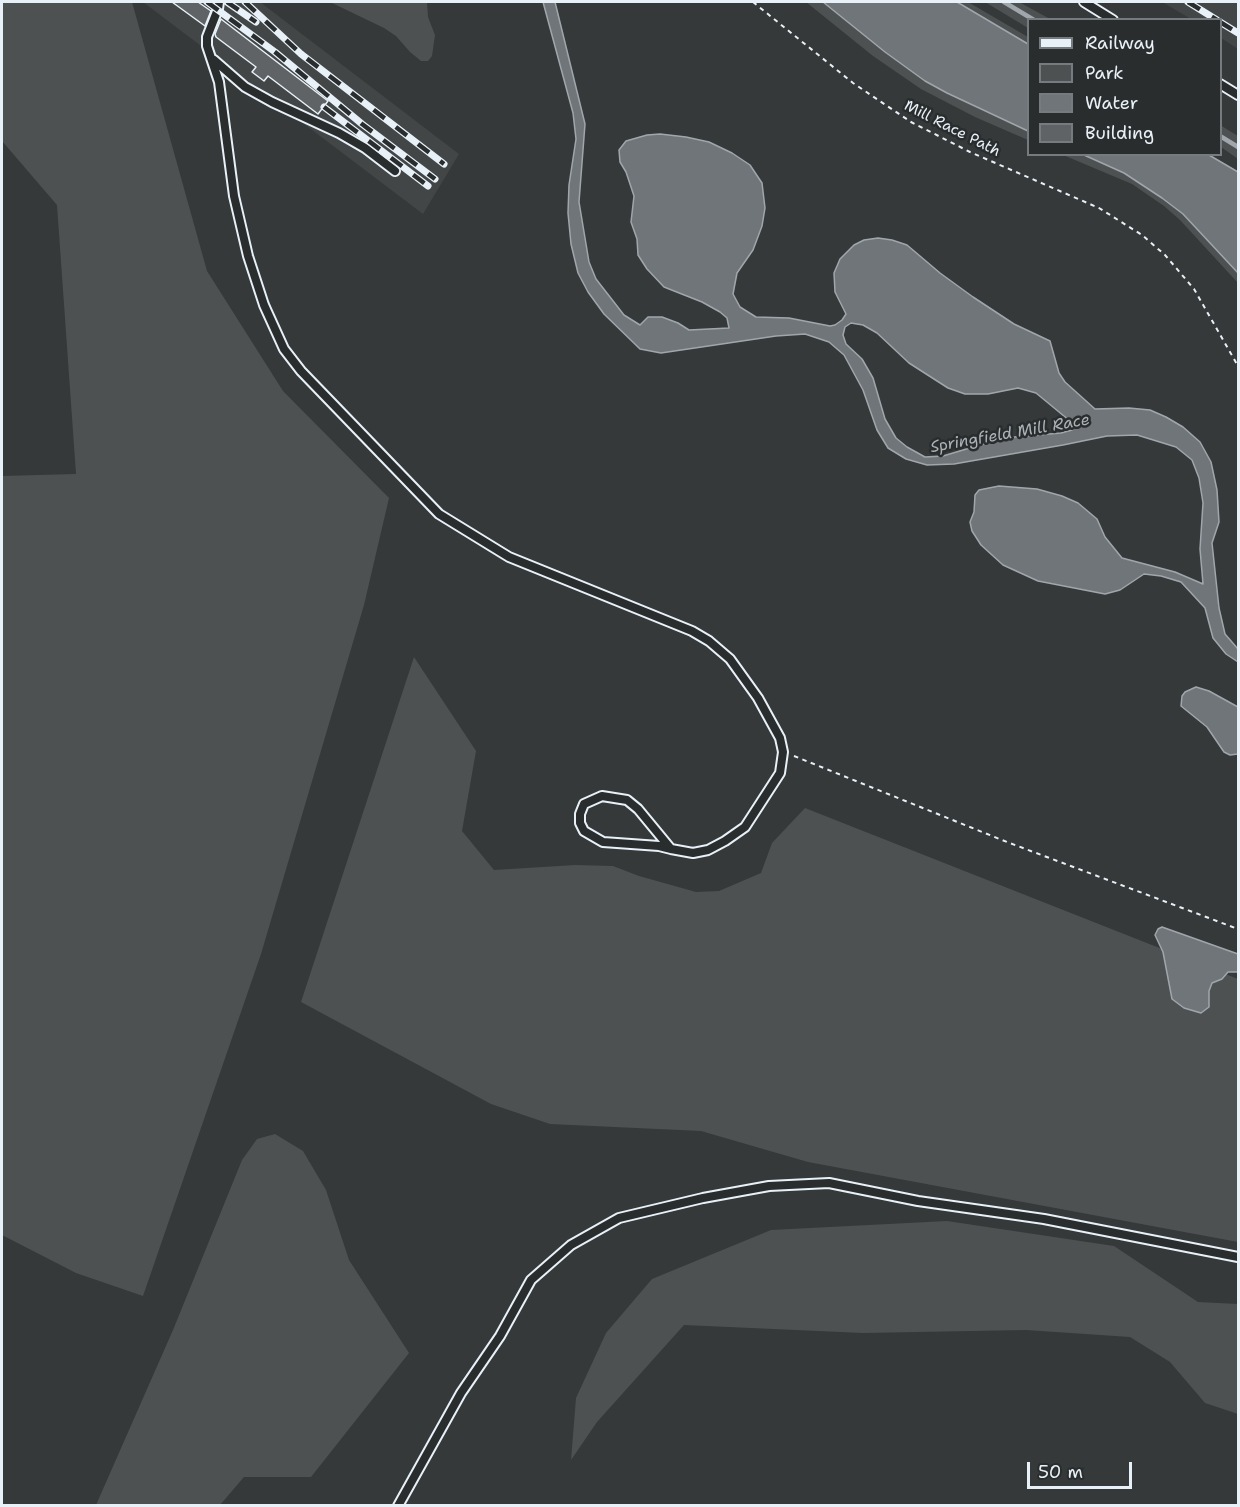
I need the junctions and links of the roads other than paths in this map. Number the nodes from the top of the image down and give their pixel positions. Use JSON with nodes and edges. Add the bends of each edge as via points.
{"nodes":[{"id":1,"x":219,"y":2,"type":"edge"},
{"id":2,"x":1084,"y":2,"type":"edge"},
{"id":3,"x":1110,"y":18,"type":"edge"},
{"id":4,"x":209,"y":54,"type":"junction"},
{"id":5,"x":1222,"y":85,"type":"edge"},
{"id":6,"x":1239,"y":95,"type":"edge"},
{"id":7,"x":395,"y":171,"type":"dead end"},
{"id":8,"x":671,"y":849,"type":"junction"},
{"id":9,"x":1239,"y":1257,"type":"edge"},
{"id":10,"x":398,"y":1506,"type":"edge"}],
"edges":[{"from":1,"to":4,"type":"lane","via":[[207,37]]},
{"from":2,"to":3,"type":"lane"},
{"from":4,"to":7,"type":"lane","via":[[245,87],[339,133]]},
{"from":4,"to":8,"type":"lane","via":[[219,82],[234,196],[248,256],[284,349],[301,371],[439,514],[509,557],[710,641],[730,659],[759,698],[780,738],[780,773],[745,827],[725,841],[693,853]]},
{"from":5,"to":6,"type":"lane"},
{"from":8,"to":8,"type":"lane","via":[[627,800],[602,796],[584,804],[580,823],[584,831],[603,842]]},
{"from":9,"to":10,"type":"lane","via":[[829,1183],[769,1186],[619,1218],[571,1245],[531,1280],[500,1336],[461,1393]]}]}
